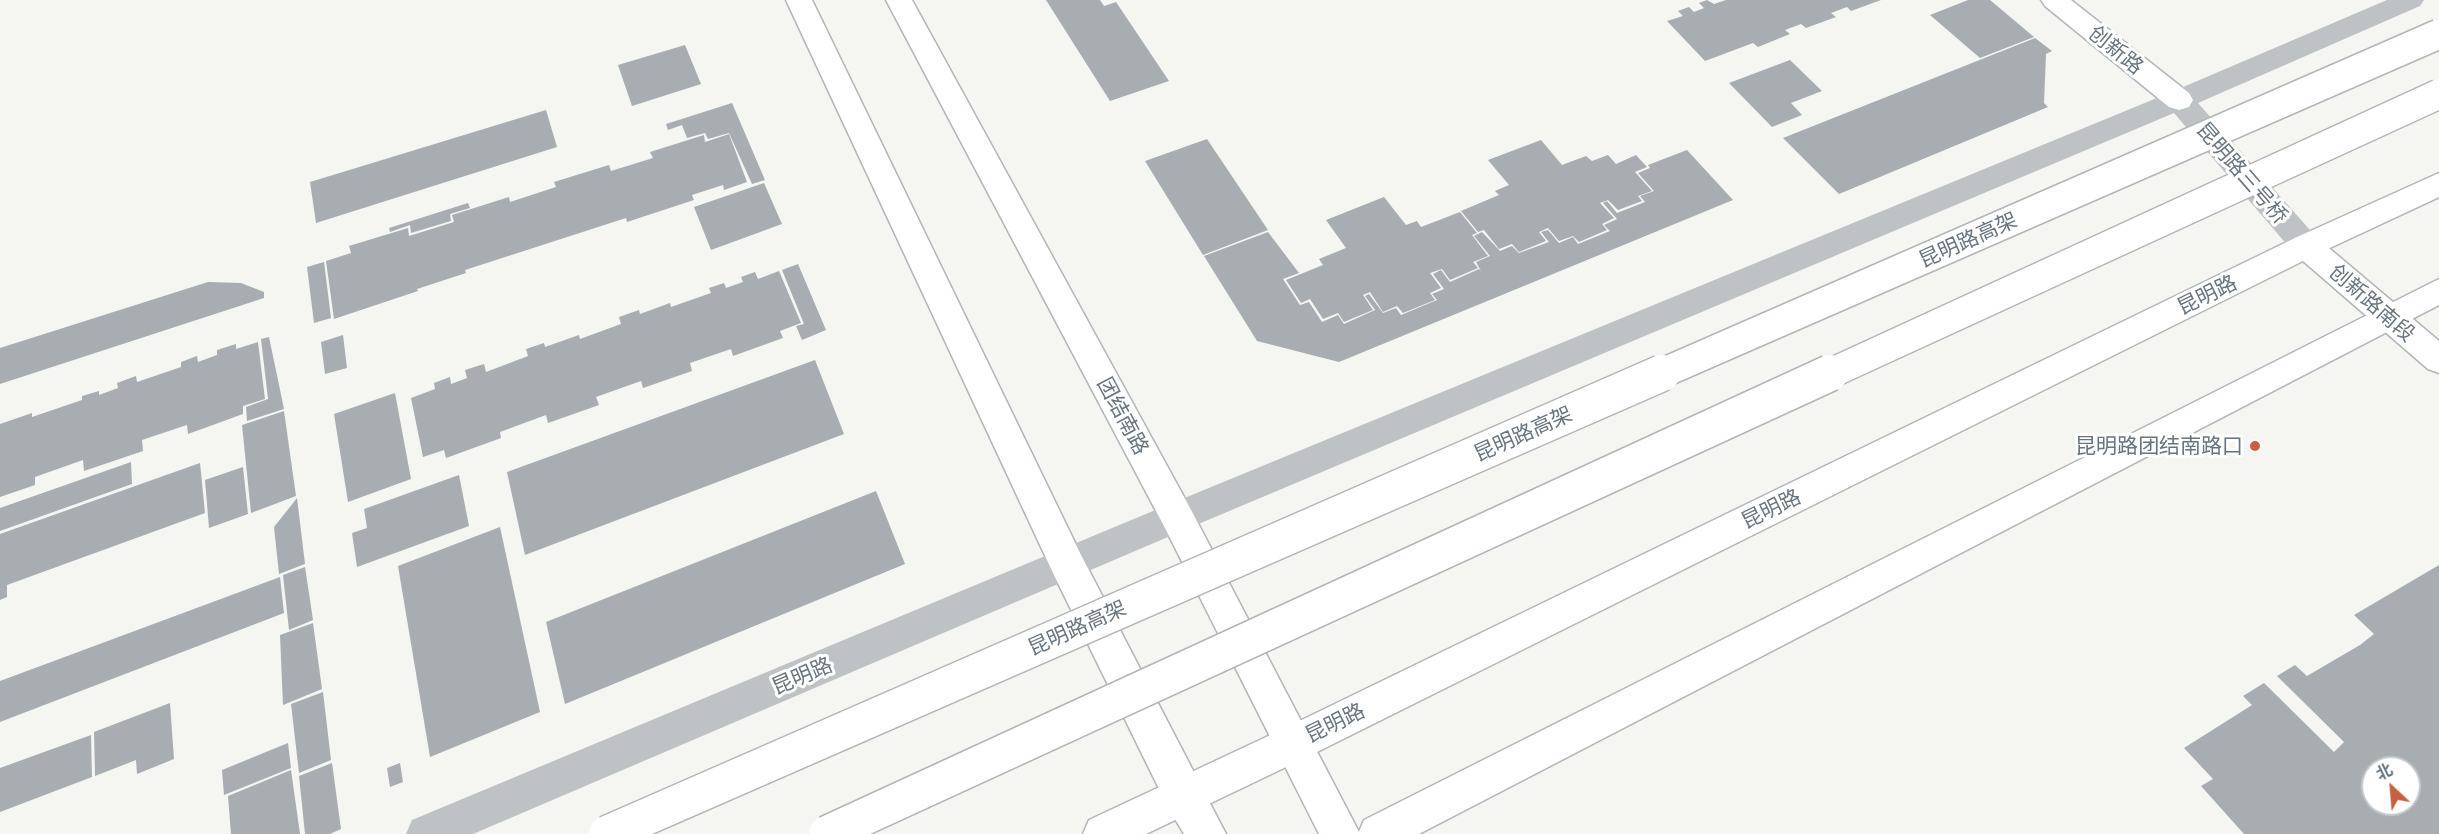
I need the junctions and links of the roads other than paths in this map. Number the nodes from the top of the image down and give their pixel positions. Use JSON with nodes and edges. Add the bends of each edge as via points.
{"nodes":[{"id":1,"x":799,"y":0,"type":"edge"},
{"id":2,"x":899,"y":0,"type":"edge"},
{"id":3,"x":2054,"y":0,"type":"edge"},
{"id":4,"x":2411,"y":0,"type":"edge"},
{"id":5,"x":2439,"y":34,"type":"edge"},
{"id":6,"x":2439,"y":94,"type":"edge"},
{"id":7,"x":2179,"y":100,"type":"junction"},
{"id":8,"x":2439,"y":184,"type":"edge"},
{"id":9,"x":2306,"y":246,"type":"junction"},
{"id":10,"x":2439,"y":291,"type":"edge"},
{"id":11,"x":2387,"y":317,"type":"junction"},
{"id":12,"x":2439,"y":360,"type":"edge"},
{"id":13,"x":1177,"y":517,"type":"junction"},
{"id":14,"x":1068,"y":564,"type":"junction"},
{"id":15,"x":1293,"y":744,"type":"junction"},
{"id":16,"x":1183,"y":795,"type":"junction"},
{"id":17,"x":426,"y":834,"type":"edge"},
{"id":18,"x":607,"y":834,"type":"edge"},
{"id":19,"x":827,"y":834,"type":"edge"},
{"id":20,"x":1103,"y":834,"type":"edge"},
{"id":21,"x":1206,"y":834,"type":"edge"},
{"id":22,"x":1340,"y":834,"type":"edge"},
{"id":23,"x":1378,"y":834,"type":"edge"}],
"edges":[{"from":1,"to":14,"type":"main road"},
{"from":2,"to":13,"type":"main road","name":"团结南路"},
{"from":3,"to":7,"type":"main road","name":"创新路"},
{"from":4,"to":7,"type":"street","name":"昆明路"},
{"from":5,"to":18,"type":"main road","name":"昆明路高架","bridge":true},
{"from":6,"to":19,"type":"main road","bridge":true},
{"from":7,"to":9,"type":"street","name":"昆明路三号桥"},
{"from":7,"to":13,"type":"street","name":"昆明路"},
{"from":8,"to":9,"type":"main road","name":"昆明路"},
{"from":9,"to":11,"type":"main road","name":"创新路南段"},
{"from":9,"to":15,"type":"main road","name":"昆明路"},
{"from":10,"to":11,"type":"main road"},
{"from":11,"to":12,"type":"main road","name":"创新路南段"},
{"from":11,"to":23,"type":"main road"},
{"from":13,"to":14,"type":"street","name":"昆明路"},
{"from":13,"to":15,"type":"main road","name":"团结南路"},
{"from":14,"to":16,"type":"main road"},
{"from":14,"to":17,"type":"street","name":"昆明路"},
{"from":15,"to":16,"type":"main road","name":"昆明路"},
{"from":15,"to":22,"type":"main road","name":"团结南路"},
{"from":16,"to":20,"type":"main road","name":"昆明路"},
{"from":16,"to":21,"type":"main road"}]}
